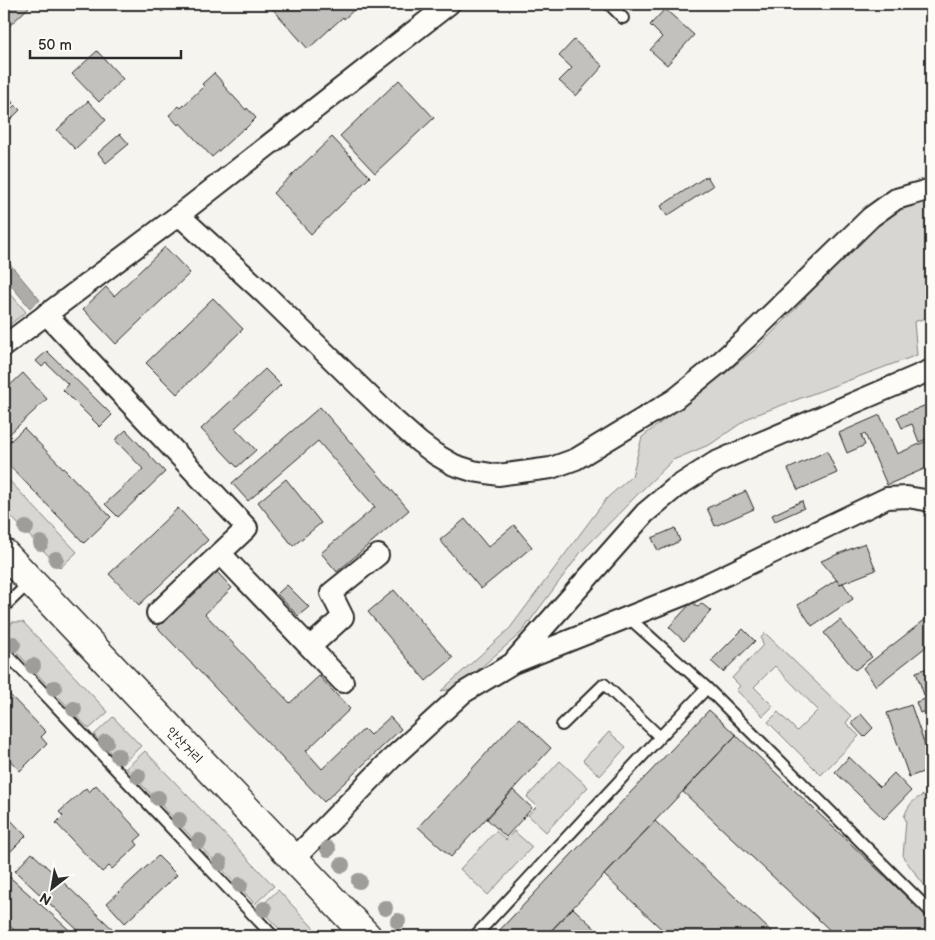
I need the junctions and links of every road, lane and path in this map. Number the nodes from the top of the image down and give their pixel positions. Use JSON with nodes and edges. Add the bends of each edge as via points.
{"nodes":[{"id":1,"x":449,"y":4,"type":"edge"},
{"id":2,"x":609,"y":4,"type":"edge"},
{"id":3,"x":623,"y":18,"type":"dead end"},
{"id":4,"x":931,"y":189,"type":"edge"},
{"id":5,"x":179,"y":215,"type":"junction"},
{"id":6,"x":46,"y":314,"type":"junction"},
{"id":7,"x":4,"y":346,"type":"edge"},
{"id":8,"x":931,"y":370,"type":"edge"},
{"id":9,"x":931,"y":501,"type":"edge"},
{"id":10,"x":4,"y":553,"type":"edge"},
{"id":11,"x":220,"y":553,"type":"junction"},
{"id":12,"x":378,"y":555,"type":"dead end"},
{"id":13,"x":31,"y":582,"type":"junction"},
{"id":14,"x":4,"y":608,"type":"edge"},
{"id":15,"x":157,"y":613,"type":"dead end"},
{"id":16,"x":628,"y":617,"type":"junction"},
{"id":17,"x":310,"y":647,"type":"junction"},
{"id":18,"x":4,"y":651,"type":"edge"},
{"id":19,"x":513,"y":663,"type":"junction"},
{"id":20,"x":343,"y":682,"type":"dead end"},
{"id":21,"x":707,"y":688,"type":"junction"},
{"id":22,"x":562,"y":725,"type":"dead end"},
{"id":23,"x":660,"y":737,"type":"junction"},
{"id":24,"x":294,"y":859,"type":"junction"},
{"id":25,"x":931,"y":912,"type":"edge"},
{"id":26,"x":272,"y":936,"type":"edge"},
{"id":27,"x":367,"y":936,"type":"edge"},
{"id":28,"x":475,"y":936,"type":"edge"}],
"edges":[{"from":1,"to":5,"type":"street"},
{"from":2,"to":3,"type":"lane"},
{"from":4,"to":5,"type":"street","via":[[896,199],[871,218],[748,338],[675,399],[576,459],[551,468],[498,475],[454,465],[419,442]]},
{"from":5,"to":6,"type":"street"},
{"from":6,"to":7,"type":"street"},
{"from":6,"to":11,"type":"street","via":[[247,528]]},
{"from":8,"to":19,"type":"street","via":[[714,463],[675,488],[645,513]]},
{"from":9,"to":16,"type":"street","via":[[886,498],[686,594]]},
{"from":10,"to":13,"type":"main road","name":"안산거리"},
{"from":11,"to":15,"type":"street"},
{"from":11,"to":17,"type":"street"},
{"from":12,"to":17,"type":"street","via":[[332,593],[343,617]]},
{"from":13,"to":14,"type":"lane"},
{"from":13,"to":24,"type":"main road","name":"안산거리"},
{"from":16,"to":19,"type":"street"},
{"from":16,"to":21,"type":"lane"},
{"from":17,"to":20,"type":"street"},
{"from":18,"to":26,"type":"lane"},
{"from":19,"to":24,"type":"street","via":[[463,693],[391,759]]},
{"from":21,"to":23,"type":"lane"},
{"from":21,"to":25,"type":"lane"},
{"from":22,"to":23,"type":"lane","via":[[604,684]]},
{"from":23,"to":28,"type":"lane"},
{"from":24,"to":27,"type":"main road","name":"안산거리"}]}
